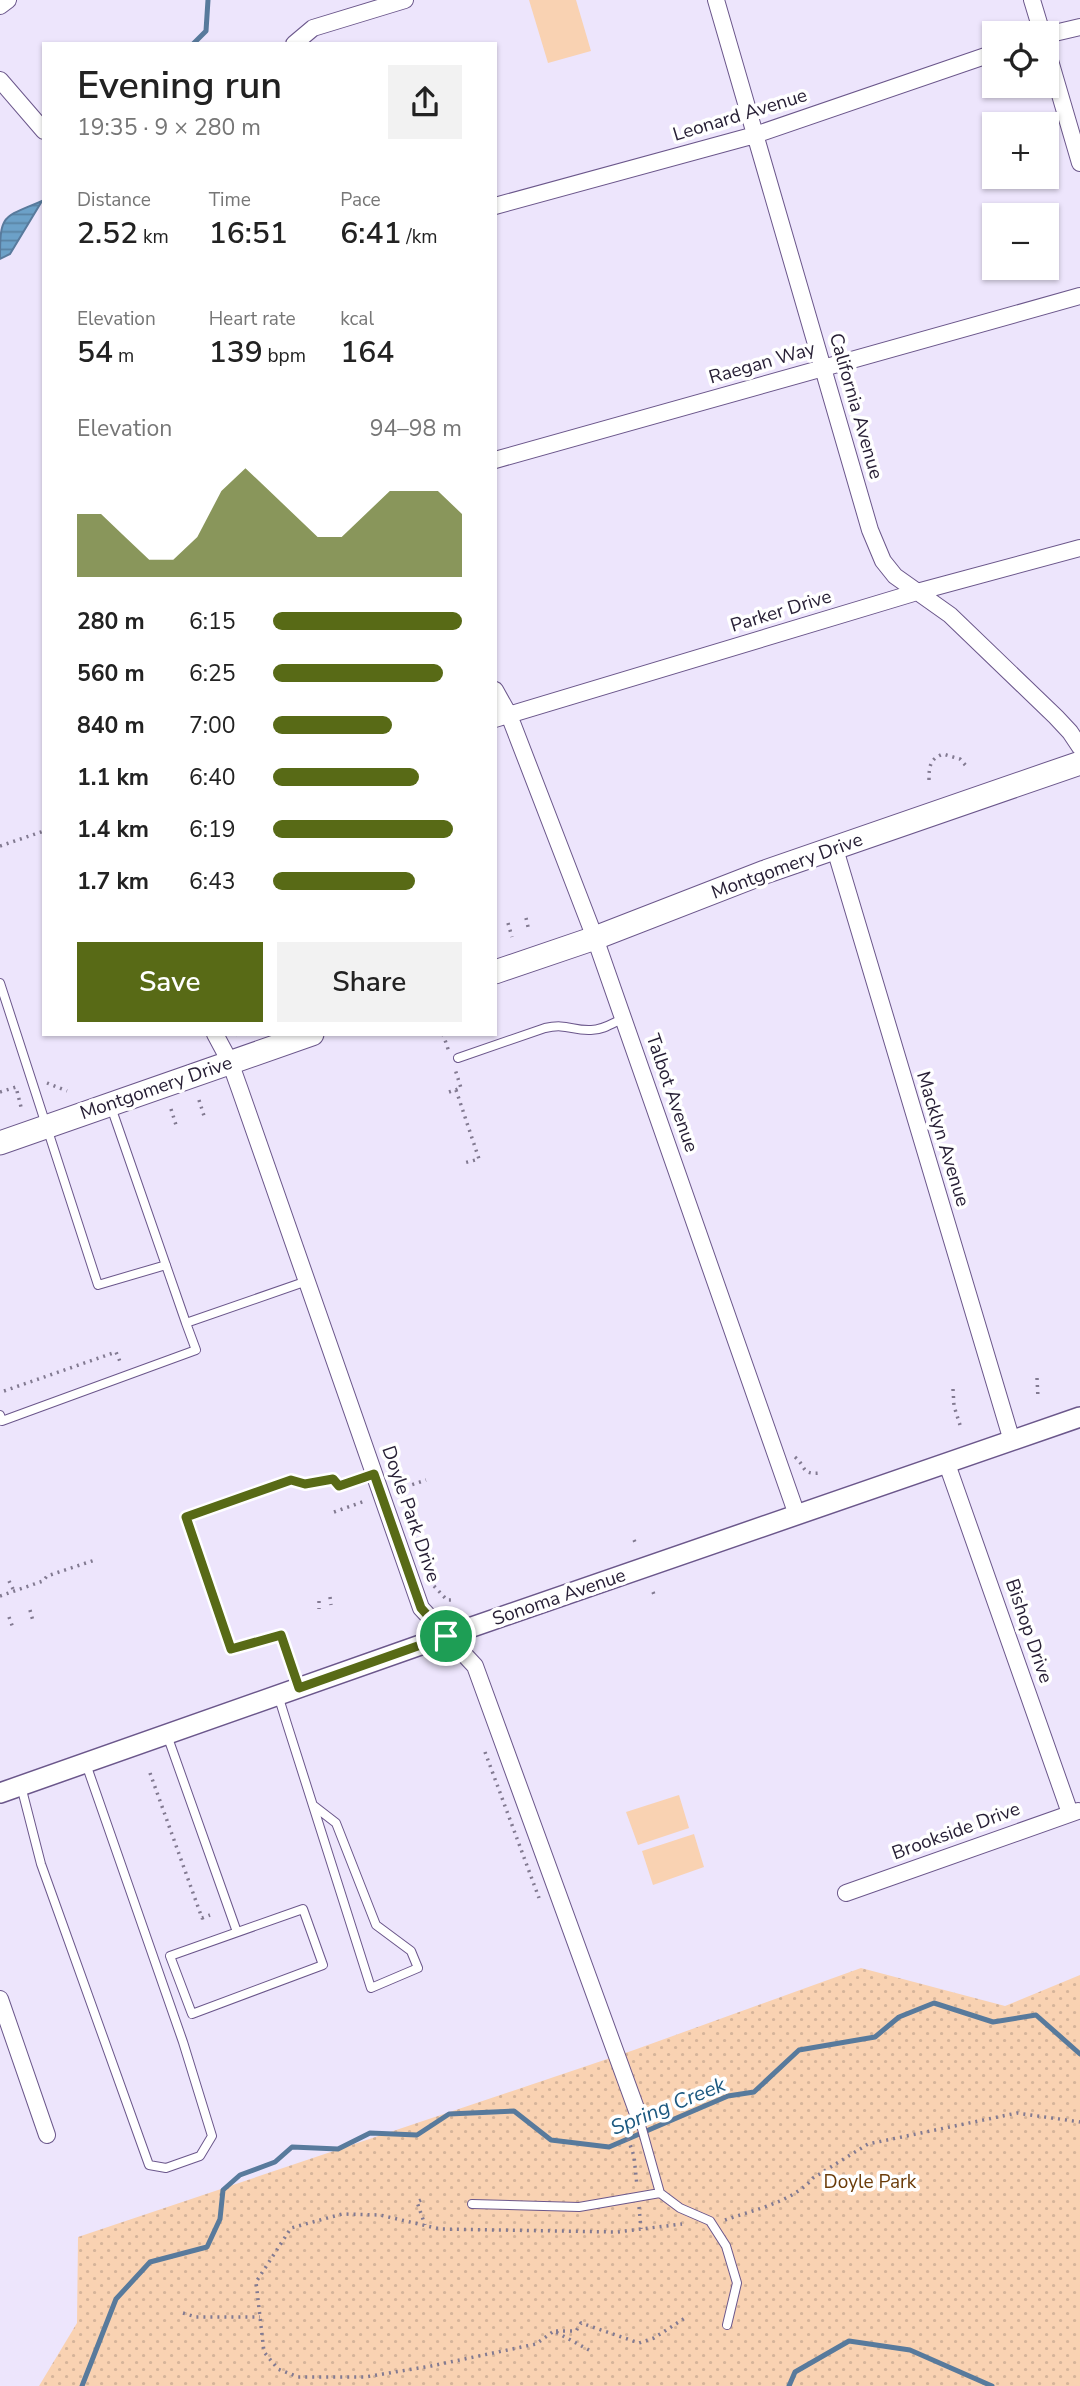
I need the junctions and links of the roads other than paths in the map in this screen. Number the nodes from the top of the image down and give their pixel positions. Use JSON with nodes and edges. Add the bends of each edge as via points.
{"nodes":[{"id":1,"x":8,"y":0,"type":"edge"},
{"id":2,"x":716,"y":0,"type":"edge"},
{"id":3,"x":1032,"y":0,"type":"edge"},
{"id":4,"x":396,"y":1,"type":"edge"},
{"id":5,"x":0,"y":6,"type":"edge"},
{"id":6,"x":1039,"y":21,"type":"edge"},
{"id":7,"x":1080,"y":27,"type":"edge"},
{"id":8,"x":1059,"y":31,"type":"edge"},
{"id":9,"x":296,"y":42,"type":"edge"},
{"id":10,"x":982,"y":57,"type":"edge"},
{"id":11,"x":0,"y":80,"type":"edge"},
{"id":12,"x":1059,"y":91,"type":"edge"},
{"id":13,"x":42,"y":129,"type":"edge"},
{"id":14,"x":755,"y":135,"type":"junction"},
{"id":15,"x":1080,"y":163,"type":"edge"},
{"id":16,"x":497,"y":205,"type":"edge"},
{"id":17,"x":1080,"y":296,"type":"edge"},
{"id":18,"x":823,"y":368,"type":"junction"},
{"id":19,"x":497,"y":459,"type":"edge"},
{"id":20,"x":1080,"y":548,"type":"edge"},
{"id":21,"x":917,"y":592,"type":"junction"},
{"id":22,"x":497,"y":698,"type":"edge"},
{"id":23,"x":502,"y":717,"type":"edge"},
{"id":24,"x":1080,"y":747,"type":"edge"},
{"id":25,"x":1080,"y":763,"type":"edge"},
{"id":26,"x":835,"y":849,"type":"junction"},
{"id":27,"x":595,"y":938,"type":"junction"},
{"id":28,"x":497,"y":971,"type":"edge"},
{"id":29,"x":0,"y":983,"type":"edge"},
{"id":30,"x":624,"y":1018,"type":"junction"},
{"id":31,"x":216,"y":1036,"type":"edge"},
{"id":32,"x":306,"y":1036,"type":"edge"},
{"id":33,"x":458,"y":1058,"type":"dead end"},
{"id":34,"x":230,"y":1062,"type":"junction"},
{"id":35,"x":110,"y":1105,"type":"junction"},
{"id":36,"x":48,"y":1126,"type":"junction"},
{"id":37,"x":0,"y":1143,"type":"edge"},
{"id":38,"x":166,"y":1265,"type":"junction"},
{"id":39,"x":307,"y":1281,"type":"junction"},
{"id":40,"x":186,"y":1323,"type":"junction"},
{"id":41,"x":0,"y":1415,"type":"edge"},
{"id":42,"x":1080,"y":1417,"type":"edge"},
{"id":43,"x":1012,"y":1441,"type":"junction"},
{"id":44,"x":947,"y":1464,"type":"junction"},
{"id":45,"x":374,"y":1474,"type":"junction"},
{"id":46,"x":797,"y":1515,"type":"junction"},
{"id":47,"x":446,"y":1636,"type":"junction"},
{"id":48,"x":299,"y":1688,"type":"junction"},
{"id":49,"x":278,"y":1695,"type":"junction"},
{"id":50,"x":167,"y":1735,"type":"junction"},
{"id":51,"x":85,"y":1764,"type":"junction"},
{"id":52,"x":21,"y":1786,"type":"junction"},
{"id":53,"x":0,"y":1793,"type":"edge"},
{"id":54,"x":314,"y":1806,"type":"junction"},
{"id":55,"x":1075,"y":1812,"type":"edge"},
{"id":56,"x":846,"y":1893,"type":"dead end"},
{"id":57,"x":237,"y":1932,"type":"junction"},
{"id":58,"x":0,"y":1999,"type":"edge"},
{"id":59,"x":637,"y":2111,"type":"joint"},
{"id":60,"x":47,"y":2135,"type":"dead end"},
{"id":61,"x":660,"y":2193,"type":"junction"},
{"id":62,"x":472,"y":2204,"type":"dead end"},
{"id":63,"x":727,"y":2325,"type":"dead end"}],
"edges":[{"from":1,"to":5,"type":"street"},
{"from":2,"to":14,"type":"street","name":"California Avenue"},
{"from":3,"to":6,"type":"street"},
{"from":4,"to":9,"type":"street","via":[[313,28]]},
{"from":7,"to":8,"type":"street"},
{"from":10,"to":14,"type":"street","name":"Leonard Avenue"},
{"from":11,"to":13,"type":"street"},
{"from":12,"to":15,"type":"street"},
{"from":14,"to":16,"type":"street","name":"Leonard Avenue"},
{"from":14,"to":18,"type":"street","name":"California Avenue"},
{"from":17,"to":18,"type":"street","name":"Raegan Way"},
{"from":18,"to":19,"type":"street","name":"Raegan Way"},
{"from":18,"to":21,"type":"street","name":"California Avenue","via":[[883,561]]},
{"from":20,"to":21,"type":"street","name":"Parker Drive"},
{"from":21,"to":23,"type":"street","name":"Parker Drive"},
{"from":21,"to":24,"type":"street","name":"California Avenue","via":[[950,615]]},
{"from":22,"to":23,"type":"street","name":"Talbot Avenue"},
{"from":23,"to":27,"type":"street","name":"Talbot Avenue"},
{"from":25,"to":26,"type":"main road","name":"Montgomery Drive"},
{"from":26,"to":27,"type":"main road","name":"Montgomery Drive"},
{"from":26,"to":43,"type":"street","name":"Macklyn Avenue"},
{"from":27,"to":28,"type":"main road","name":"Montgomery Drive"},
{"from":27,"to":30,"type":"street","name":"Talbot Avenue"},
{"from":29,"to":36,"type":"lane"},
{"from":30,"to":33,"type":"lane","via":[[589,1031],[559,1025],[545,1028]]},
{"from":30,"to":46,"type":"street","name":"Talbot Avenue"},
{"from":31,"to":34,"type":"street","name":"Doyle Park Drive"},
{"from":32,"to":34,"type":"main road","name":"Montgomery Drive"},
{"from":34,"to":35,"type":"main road","name":"Montgomery Drive"},
{"from":34,"to":39,"type":"street","name":"Doyle Park Drive"},
{"from":35,"to":36,"type":"main road","name":"Montgomery Drive"},
{"from":35,"to":38,"type":"lane"},
{"from":36,"to":37,"type":"main road","name":"Montgomery Drive"},
{"from":36,"to":38,"type":"lane","via":[[98,1285]]},
{"from":38,"to":40,"type":"lane"},
{"from":39,"to":40,"type":"lane"},
{"from":39,"to":45,"type":"street","name":"Doyle Park Drive"},
{"from":40,"to":41,"type":"lane","via":[[196,1350],[2,1421]]},
{"from":42,"to":43,"type":"street","name":"Sonoma Avenue"},
{"from":43,"to":44,"type":"street","name":"Sonoma Avenue"},
{"from":44,"to":46,"type":"street","name":"Sonoma Avenue"},
{"from":44,"to":55,"type":"street","name":"Bishop Drive"},
{"from":45,"to":47,"type":"street","name":"Doyle Park Drive","via":[[421,1608]]},
{"from":45,"to":48,"type":"lane","via":[[339,1486],[333,1479],[305,1484],[291,1480],[186,1517],[231,1649],[281,1635]]},
{"from":46,"to":47,"type":"street","name":"Sonoma Avenue"},
{"from":47,"to":48,"type":"street","name":"Sonoma Avenue"},
{"from":47,"to":59,"type":"street","name":"Doyle Park Drive","via":[[475,1666]]},
{"from":48,"to":49,"type":"street","name":"Sonoma Avenue"},
{"from":49,"to":50,"type":"street","name":"Sonoma Avenue"},
{"from":49,"to":54,"type":"lane"},
{"from":50,"to":51,"type":"street","name":"Sonoma Avenue"},
{"from":50,"to":57,"type":"lane"},
{"from":51,"to":52,"type":"street","name":"Sonoma Avenue"},
{"from":51,"to":52,"type":"lane","via":[[212,2136],[200,2156],[166,2168],[149,2165],[41,1864]]},
{"from":52,"to":53,"type":"street","name":"Sonoma Avenue"},
{"from":54,"to":54,"type":"lane","via":[[371,1988],[418,1968],[411,1951],[376,1925],[336,1823]]},
{"from":55,"to":56,"type":"street","name":"Brookside Drive"},
{"from":57,"to":57,"type":"lane","via":[[170,1956],[192,2014],[323,1965],[303,1909]]},
{"from":58,"to":60,"type":"street"},
{"from":59,"to":61,"type":"lane"},
{"from":61,"to":62,"type":"lane","via":[[579,2207]]},
{"from":61,"to":63,"type":"lane","via":[[710,2221],[726,2246],[737,2283]]}]}
